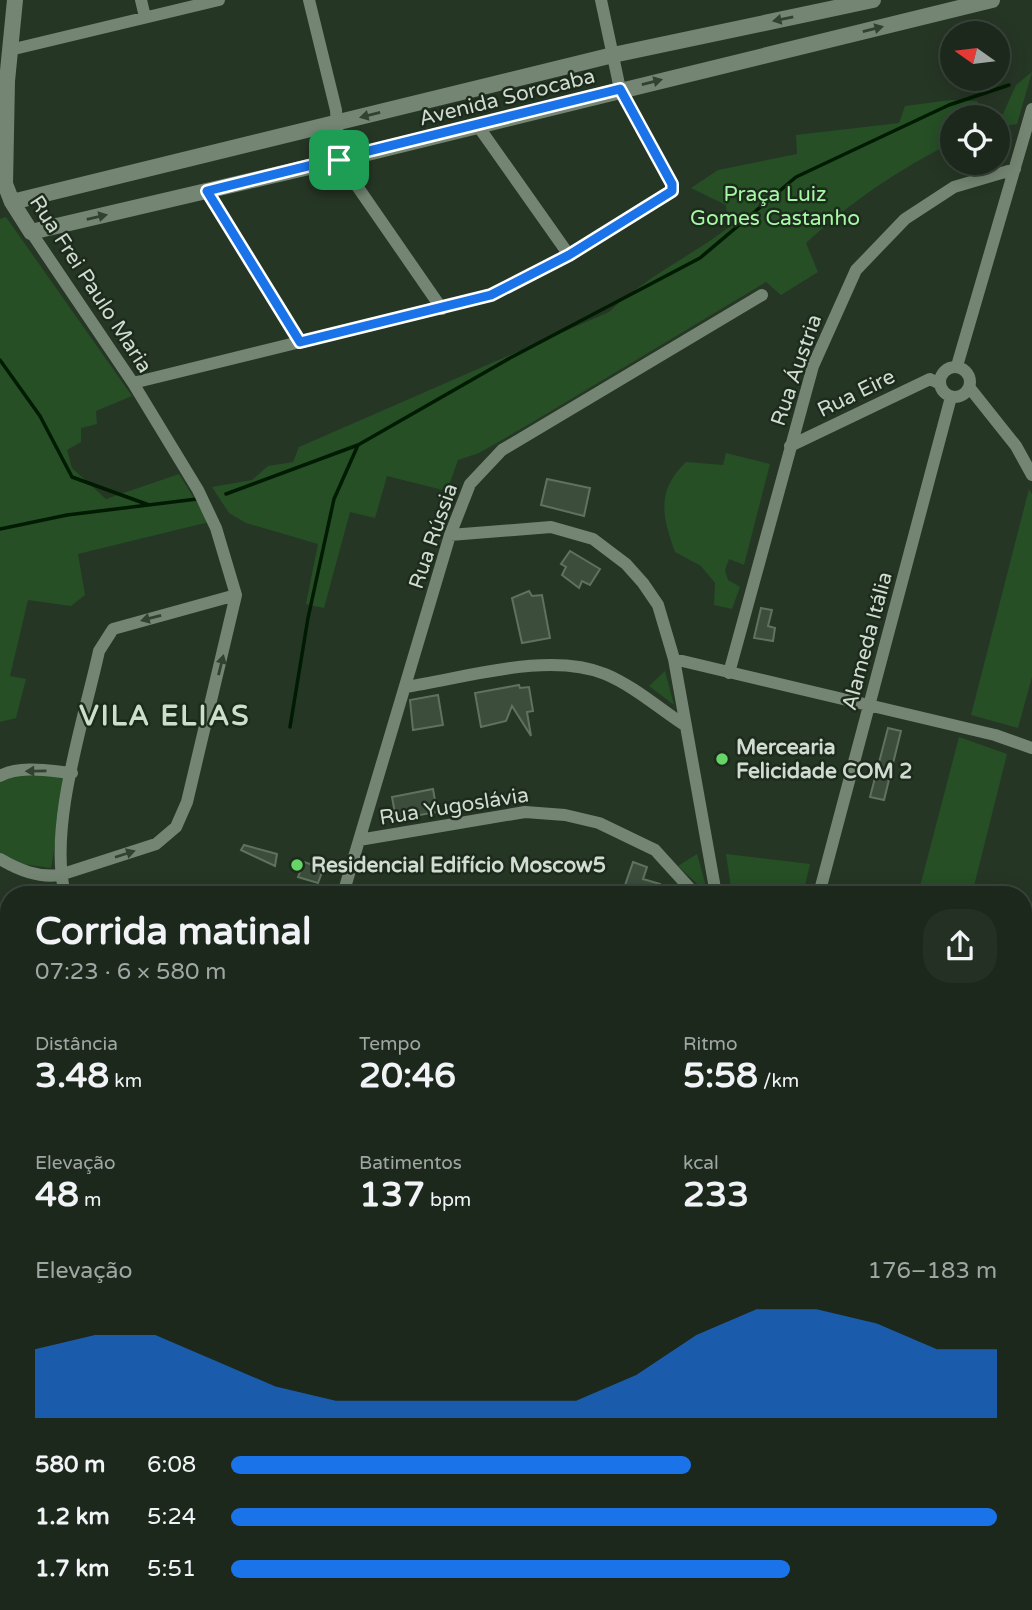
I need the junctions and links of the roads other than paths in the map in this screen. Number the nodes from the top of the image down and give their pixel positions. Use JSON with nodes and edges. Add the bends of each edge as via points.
{"nodes":[{"id":1,"x":15,"y":0,"type":"edge"},
{"id":2,"x":141,"y":0,"type":"edge"},
{"id":3,"x":219,"y":0,"type":"edge"},
{"id":4,"x":309,"y":0,"type":"edge"},
{"id":5,"x":601,"y":0,"type":"edge"},
{"id":6,"x":873,"y":0,"type":"edge"},
{"id":7,"x":992,"y":0,"type":"edge"},
{"id":8,"x":145,"y":17,"type":"junction"},
{"id":9,"x":5,"y":51,"type":"edge"},
{"id":10,"x":613,"y":55,"type":"junction"},
{"id":11,"x":620,"y":89,"type":"junction"},
{"id":12,"x":1032,"y":109,"type":"edge"},
{"id":13,"x":338,"y":123,"type":"junction"},
{"id":14,"x":478,"y":126,"type":"junction"},
{"id":15,"x":339,"y":160,"type":"junction"},
{"id":16,"x":1015,"y":169,"type":"junction"},
{"id":17,"x":207,"y":191,"type":"junction"},
{"id":18,"x":12,"y":202,"type":"junction"},
{"id":19,"x":31,"y":232,"type":"junction"},
{"id":20,"x":569,"y":255,"type":"junction"},
{"id":21,"x":762,"y":295,"type":"dead end"},
{"id":22,"x":442,"y":309,"type":"junction"},
{"id":23,"x":300,"y":342,"type":"junction"},
{"id":24,"x":957,"y":366,"type":"junction"},
{"id":25,"x":132,"y":383,"type":"junction"},
{"id":26,"x":940,"y":384,"type":"junction"},
{"id":27,"x":970,"y":387,"type":"junction"},
{"id":28,"x":951,"y":397,"type":"junction"},
{"id":29,"x":790,"y":446,"type":"junction"},
{"id":30,"x":1032,"y":474,"type":"edge"},
{"id":31,"x":450,"y":535,"type":"junction"},
{"id":32,"x":236,"y":595,"type":"junction"},
{"id":33,"x":674,"y":659,"type":"junction"},
{"id":34,"x":729,"y":673,"type":"junction"},
{"id":35,"x":405,"y":687,"type":"junction"},
{"id":36,"x":869,"y":705,"type":"junction"},
{"id":37,"x":686,"y":726,"type":"junction"},
{"id":38,"x":1032,"y":748,"type":"edge"},
{"id":39,"x":72,"y":773,"type":"junction"},
{"id":40,"x":0,"y":776,"type":"edge"},
{"id":41,"x":359,"y":840,"type":"junction"},
{"id":42,"x":0,"y":859,"type":"edge"},
{"id":43,"x":60,"y":875,"type":"junction"},
{"id":44,"x":63,"y":886,"type":"edge"},
{"id":45,"x":346,"y":886,"type":"edge"},
{"id":46,"x":688,"y":886,"type":"edge"},
{"id":47,"x":715,"y":886,"type":"edge"},
{"id":48,"x":821,"y":886,"type":"edge"}],
"edges":[{"from":1,"to":9,"type":"street","name":"Rua Frei Paulo Maria"},
{"from":2,"to":8,"type":"street"},
{"from":3,"to":8,"type":"street"},
{"from":4,"to":13,"type":"street"},
{"from":5,"to":10,"type":"street"},
{"from":6,"to":10,"type":"street","name":"Avenida Sorocaba","one_way":true},
{"from":11,"to":7,"type":"street","name":"Avenida Sorocaba","one_way":true},
{"from":8,"to":9,"type":"street"},
{"from":9,"to":18,"type":"street","name":"Rua Frei Paulo Maria","via":[[5,184]]},
{"from":10,"to":11,"type":"street"},
{"from":10,"to":13,"type":"street","name":"Avenida Sorocaba","one_way":true},
{"from":11,"to":14,"type":"street","name":"Avenida Sorocaba"},
{"from":11,"to":20,"type":"street","via":[[673,187]]},
{"from":12,"to":16,"type":"street"},
{"from":13,"to":15,"type":"street"},
{"from":13,"to":18,"type":"street","name":"Avenida Sorocaba"},
{"from":14,"to":15,"type":"street","name":"Avenida Sorocaba"},
{"from":14,"to":20,"type":"street"},
{"from":15,"to":17,"type":"street","name":"Avenida Sorocaba"},
{"from":15,"to":22,"type":"street"},
{"from":16,"to":24,"type":"street"},
{"from":16,"to":29,"type":"street","name":"Rua Áustria","via":[[954,187],[905,219],[856,271],[813,366]]},
{"from":19,"to":17,"type":"street","name":"Avenida Sorocaba","one_way":true},
{"from":17,"to":23,"type":"street"},
{"from":18,"to":19,"type":"street","name":"Rua Frei Paulo Maria"},
{"from":19,"to":25,"type":"street","name":"Rua Frei Paulo Maria"},
{"from":20,"to":22,"type":"street","via":[[491,295]]},
{"from":21,"to":31,"type":"street","name":"Rua Rússia","via":[[502,450],[470,484]]},
{"from":22,"to":23,"type":"street"},
{"from":23,"to":25,"type":"street"},
{"from":24,"to":26,"type":"street","via":[[944,371]]},
{"from":24,"to":27,"type":"street","via":[[968,374]]},
{"from":25,"to":32,"type":"street","name":"Rua Frei Paulo Maria","via":[[207,507]]},
{"from":26,"to":28,"type":"street"},
{"from":26,"to":29,"type":"street","name":"Rua Eire","via":[[930,379]]},
{"from":27,"to":28,"type":"street"},
{"from":27,"to":30,"type":"street"},
{"from":28,"to":36,"type":"street","name":"Alameda Itália"},
{"from":29,"to":34,"type":"street","name":"Rua Áustria"},
{"from":31,"to":33,"type":"street","via":[[551,527],[593,539],[643,583],[657,605]]},
{"from":31,"to":35,"type":"street","name":"Rua Rússia"},
{"from":32,"to":39,"type":"street","one_way":true,"via":[[113,629],[99,651]]},
{"from":43,"to":32,"type":"street","one_way":true,"via":[[156,844],[176,827],[187,802]]},
{"from":33,"to":34,"type":"street"},
{"from":33,"to":37,"type":"street"},
{"from":34,"to":36,"type":"street"},
{"from":35,"to":37,"type":"street","via":[[540,665],[576,664],[608,675]]},
{"from":35,"to":41,"type":"street","name":"Rua Rússia"},
{"from":36,"to":38,"type":"street"},
{"from":36,"to":48,"type":"street","name":"Alameda Itália"},
{"from":37,"to":47,"type":"street"},
{"from":39,"to":40,"type":"street","one_way":true,"via":[[42,770]]},
{"from":39,"to":43,"type":"street","via":[[59,850]]},
{"from":41,"to":45,"type":"street","name":"Rua Rússia"},
{"from":41,"to":46,"type":"street","name":"Rua Yugoslávia","via":[[525,812],[565,815],[599,823],[655,850]]},
{"from":42,"to":43,"type":"street","via":[[19,870]]},
{"from":43,"to":44,"type":"street"}]}
